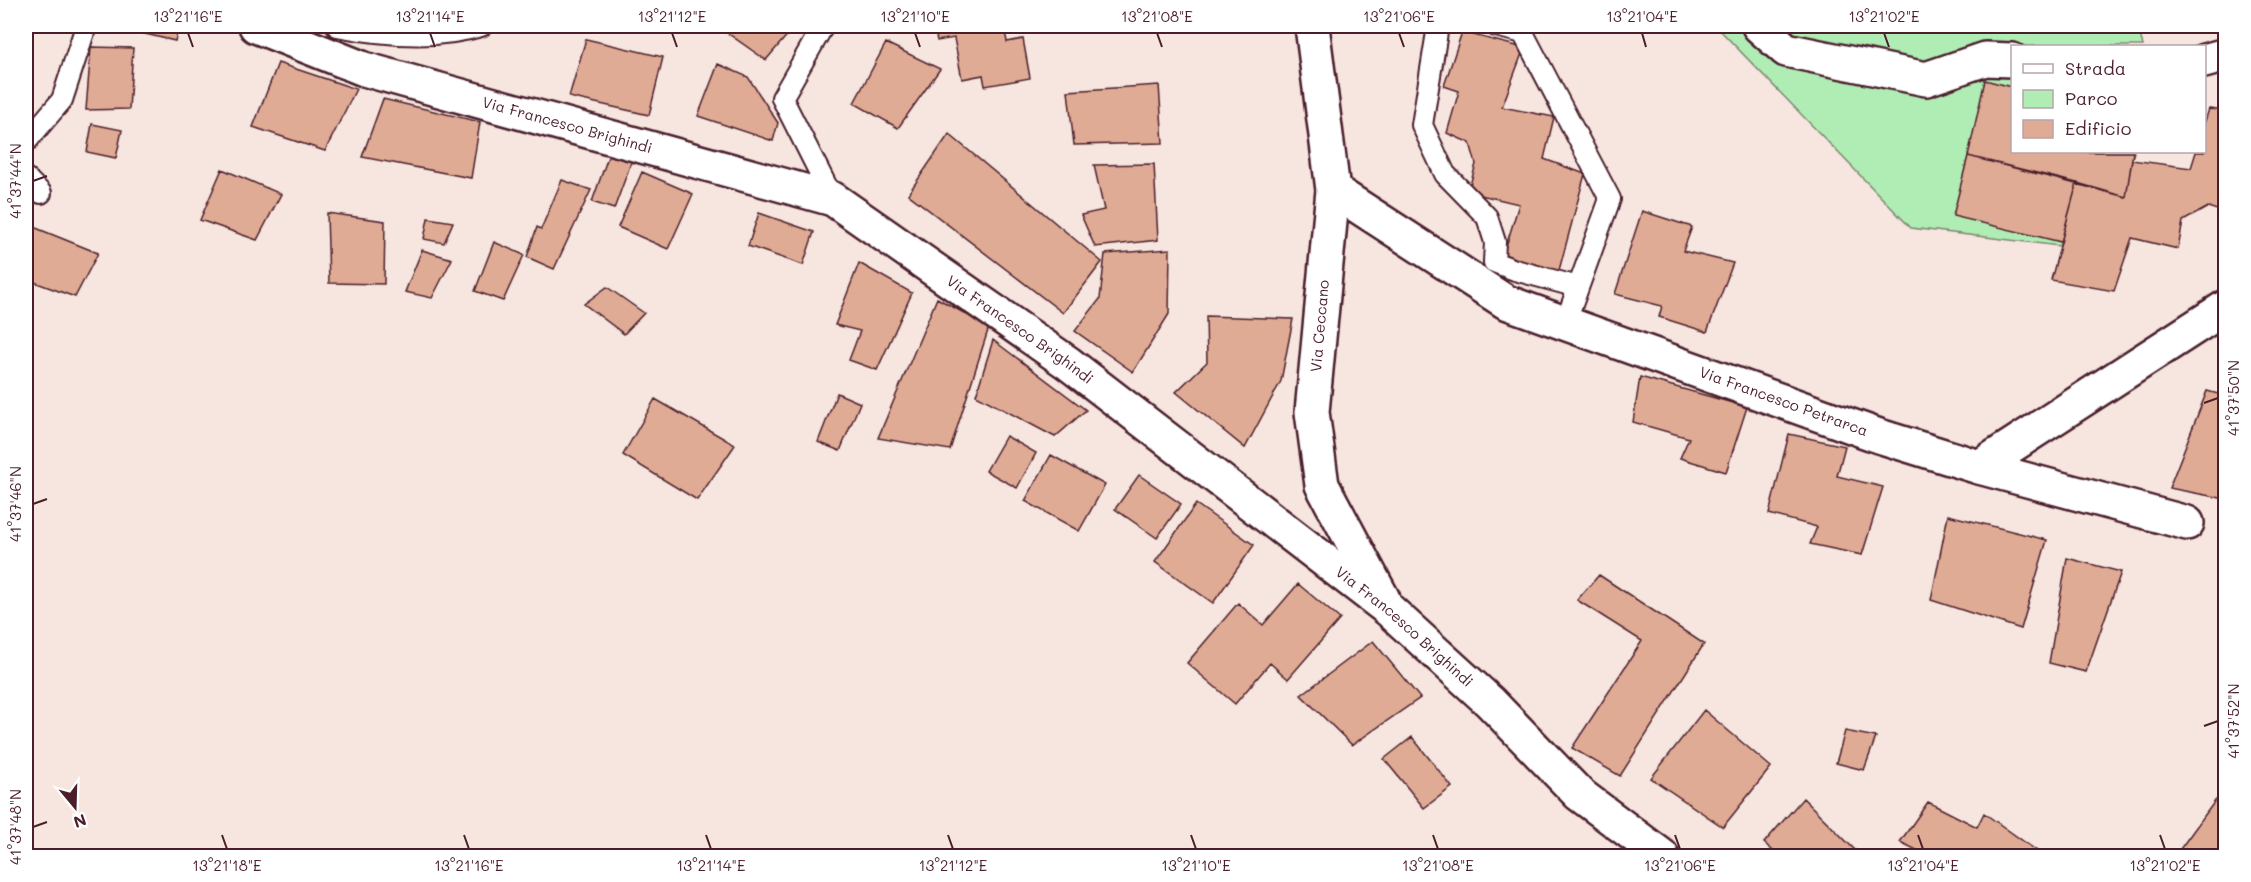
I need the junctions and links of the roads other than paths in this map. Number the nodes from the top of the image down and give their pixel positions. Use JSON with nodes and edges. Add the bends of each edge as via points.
{"nodes":[{"id":1,"x":86,"y":26,"type":"edge"},
{"id":2,"x":258,"y":26,"type":"edge"},
{"id":3,"x":337,"y":26,"type":"edge"},
{"id":4,"x":481,"y":26,"type":"edge"},
{"id":5,"x":822,"y":26,"type":"edge"},
{"id":6,"x":1312,"y":26,"type":"edge"},
{"id":7,"x":1438,"y":26,"type":"edge"},
{"id":8,"x":1496,"y":26,"type":"edge"},
{"id":9,"x":1759,"y":26,"type":"edge"},
{"id":10,"x":2226,"y":55,"type":"edge"},
{"id":11,"x":2011,"y":60,"type":"edge"},
{"id":12,"x":2206,"y":61,"type":"edge"},
{"id":13,"x":26,"y":142,"type":"edge"},
{"id":14,"x":26,"y":178,"type":"edge"},
{"id":15,"x":1333,"y":190,"type":"junction"},
{"id":16,"x":41,"y":193,"type":"dead end"},
{"id":17,"x":833,"y":199,"type":"junction"},
{"id":18,"x":1578,"y":287,"type":"junction"},
{"id":19,"x":2226,"y":307,"type":"edge"},
{"id":20,"x":1565,"y":324,"type":"junction"},
{"id":21,"x":1979,"y":467,"type":"junction"},
{"id":22,"x":2187,"y":523,"type":"dead end"},
{"id":23,"x":1389,"y":610,"type":"junction"},
{"id":24,"x":1662,"y":856,"type":"edge"}],
"edges":[{"from":1,"to":13,"type":"lane","via":[[62,100]]},
{"from":2,"to":17,"type":"street","name":"Via Francesco Brighindi","via":[[364,69]]},
{"from":3,"to":4,"type":"lane","via":[[378,34],[459,32]]},
{"from":5,"to":17,"type":"lane","via":[[782,98]]},
{"from":6,"to":15,"type":"street","name":"Via Ceccano"},
{"from":7,"to":18,"type":"lane","via":[[1422,125],[1445,174],[1487,217],[1495,242],[1494,261]]},
{"from":8,"to":18,"type":"lane","via":[[1523,33],[1610,199]]},
{"from":9,"to":11,"type":"street","via":[[1786,50],[1926,79],[1985,59]]},
{"from":10,"to":12,"type":"street"},
{"from":14,"to":16,"type":"lane"},
{"from":15,"to":20,"type":"street","name":"Via Francesco Petrarca","via":[[1506,302]]},
{"from":15,"to":23,"type":"street","name":"Via Ceccano","via":[[1312,412],[1322,485]]},
{"from":17,"to":23,"type":"street","name":"Via Francesco Brighindi","via":[[1068,363]]},
{"from":18,"to":20,"type":"lane"},
{"from":19,"to":21,"type":"street"},
{"from":20,"to":21,"type":"street","name":"Via Francesco Petrarca","via":[[1879,436]]},
{"from":21,"to":22,"type":"street","name":"Via Francesco Petrarca"},
{"from":23,"to":24,"type":"street","name":"Via Francesco Brighindi","via":[[1490,702],[1579,794]]}]}
